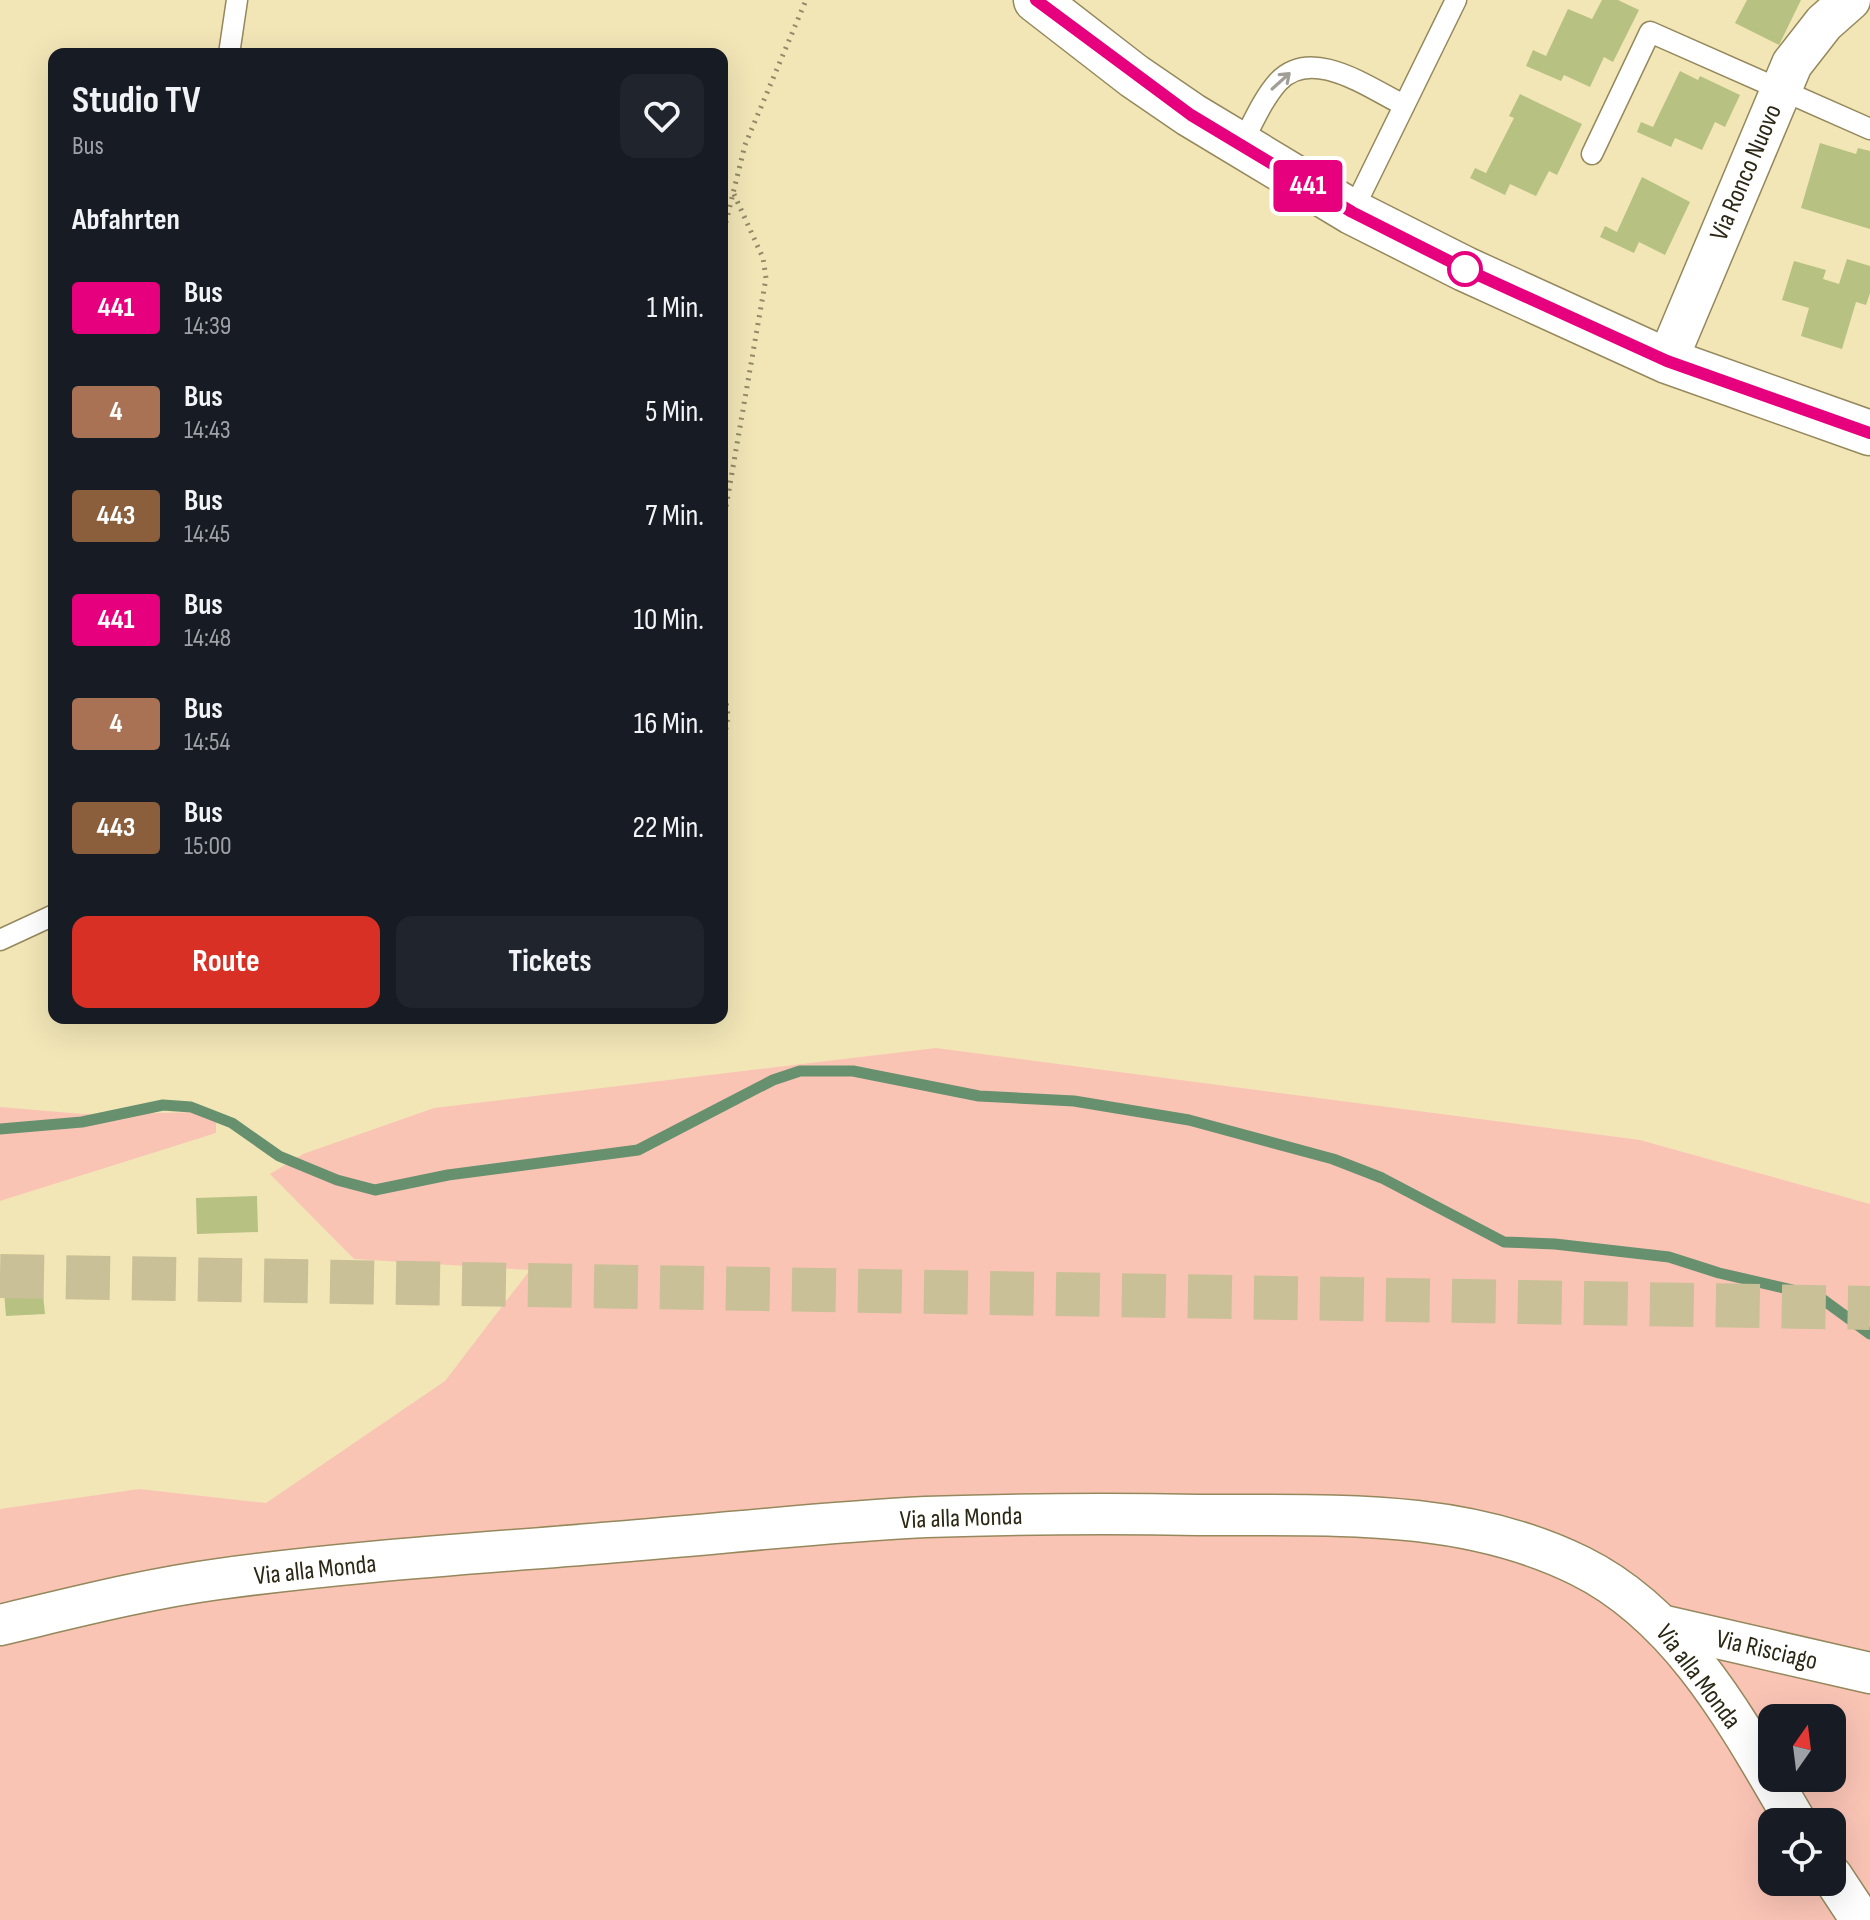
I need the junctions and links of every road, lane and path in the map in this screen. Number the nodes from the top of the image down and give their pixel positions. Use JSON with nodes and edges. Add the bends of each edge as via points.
{"nodes":[{"id":1,"x":237,"y":0,"type":"edge"},
{"id":2,"x":806,"y":0,"type":"edge"},
{"id":3,"x":1036,"y":0,"type":"edge"},
{"id":4,"x":1456,"y":0,"type":"edge"},
{"id":5,"x":1850,"y":0,"type":"edge"},
{"id":6,"x":230,"y":48,"type":"edge"},
{"id":7,"x":1779,"y":91,"type":"junction"},
{"id":8,"x":1404,"y":105,"type":"junction"},
{"id":9,"x":1870,"y":129,"type":"edge"},
{"id":10,"x":1240,"y":147,"type":"junction"},
{"id":11,"x":1592,"y":154,"type":"dead end"},
{"id":12,"x":733,"y":192,"type":"junction"},
{"id":13,"x":1352,"y":212,"type":"junction"},
{"id":14,"x":728,"y":213,"type":"edge"},
{"id":15,"x":1667,"y":361,"type":"junction"},
{"id":16,"x":1870,"y":433,"type":"edge"},
{"id":17,"x":728,"y":496,"type":"edge"},
{"id":18,"x":48,"y":918,"type":"edge"},
{"id":19,"x":0,"y":940,"type":"edge"},
{"id":20,"x":0,"y":1625,"type":"edge"},
{"id":21,"x":1665,"y":1626,"type":"junction"},
{"id":22,"x":1870,"y":1673,"type":"edge"},
{"id":23,"x":1788,"y":1808,"type":"edge"},
{"id":24,"x":1845,"y":1896,"type":"edge"},
{"id":25,"x":1861,"y":1920,"type":"edge"}],
"edges":[{"from":1,"to":6,"type":"lane"},
{"from":2,"to":12,"type":"path","via":[[760,105]]},
{"from":3,"to":10,"type":"street","via":[[1134,76]]},
{"from":4,"to":8,"type":"lane"},
{"from":5,"to":7,"type":"street","name":"Via Ronco Nuovo","via":[[1805,45]]},
{"from":7,"to":9,"type":"lane"},
{"from":7,"to":11,"type":"lane","via":[[1650,32]]},
{"from":7,"to":15,"type":"street","name":"Via Ronco Nuovo"},
{"from":10,"to":8,"type":"lane","one_way":true,"via":[[1271,91],[1295,70],[1322,67]]},
{"from":8,"to":13,"type":"lane"},
{"from":10,"to":13,"type":"street"},
{"from":12,"to":14,"type":"path"},
{"from":12,"to":17,"type":"path","via":[[763,258],[766,278]]},
{"from":13,"to":15,"type":"street"},
{"from":15,"to":16,"type":"street"},
{"from":18,"to":19,"type":"lane"},
{"from":20,"to":21,"type":"street","name":"Via alla Monda","via":[[217,1580],[372,1563],[921,1518],[1076,1513],[1389,1517],[1463,1526],[1527,1543],[1582,1567],[1630,1595]]},
{"from":21,"to":22,"type":"street","name":"Via Risciago"},
{"from":21,"to":23,"type":"street","name":"Via alla Monda","via":[[1739,1726]]},
{"from":24,"to":25,"type":"street"}]}
